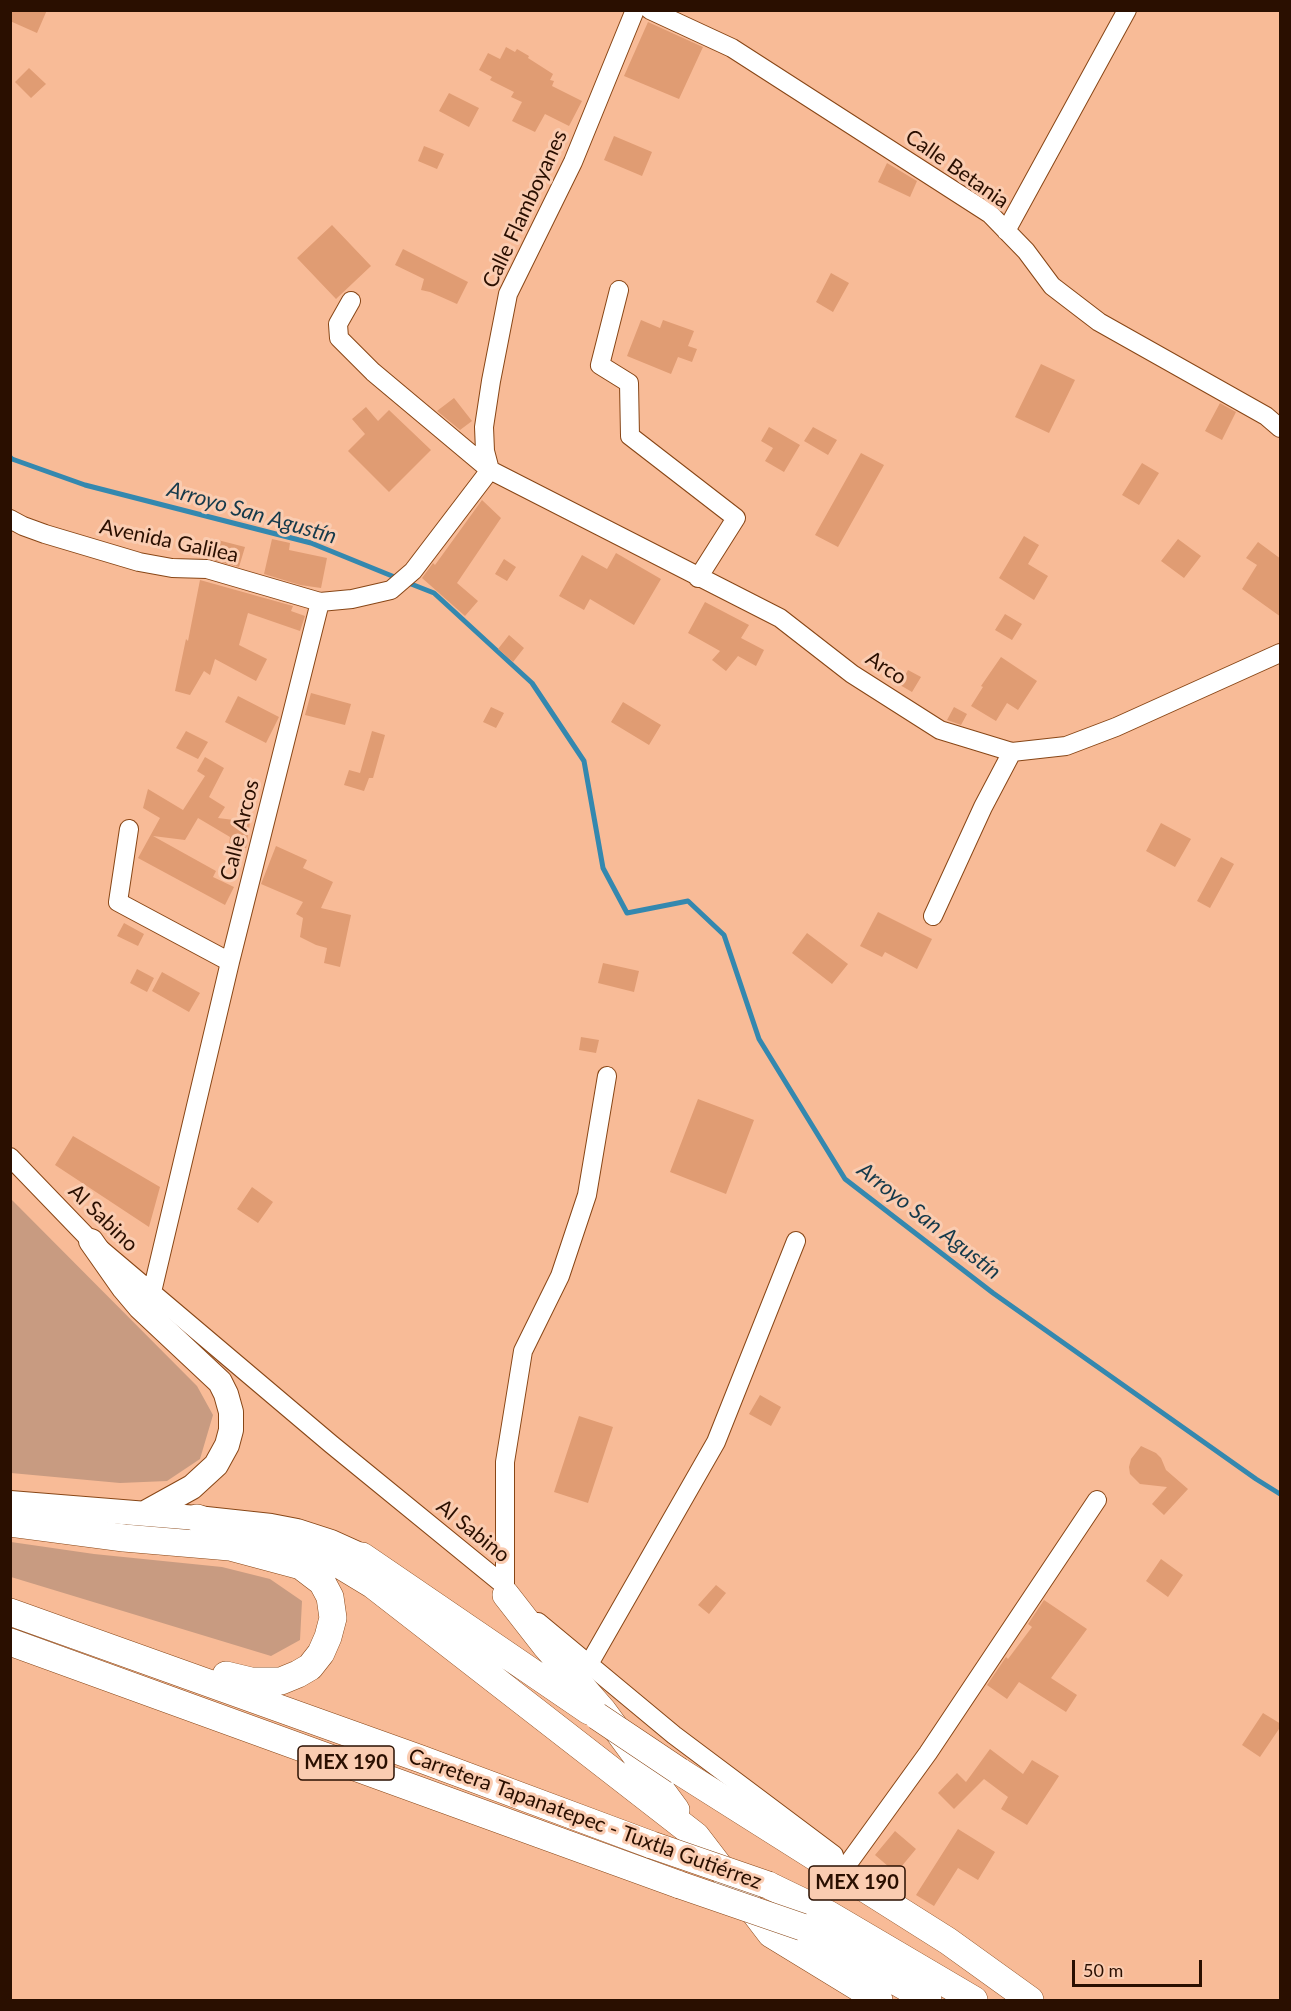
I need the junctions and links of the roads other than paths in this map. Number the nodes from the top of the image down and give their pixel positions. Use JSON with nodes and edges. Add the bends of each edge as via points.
{"nodes":[{"id":1,"x":635,"y":10,"type":"edge"},
{"id":2,"x":650,"y":10,"type":"edge"},
{"id":3,"x":1126,"y":10,"type":"edge"},
{"id":4,"x":1006,"y":231,"type":"junction"},
{"id":5,"x":619,"y":291,"type":"dead end"},
{"id":6,"x":351,"y":301,"type":"dead end"},
{"id":7,"x":1281,"y":428,"type":"edge"},
{"id":8,"x":490,"y":470,"type":"junction"},
{"id":9,"x":10,"y":519,"type":"edge"},
{"id":10,"x":698,"y":578,"type":"junction"},
{"id":11,"x":320,"y":602,"type":"junction"},
{"id":12,"x":1281,"y":653,"type":"edge"},
{"id":13,"x":1012,"y":752,"type":"junction"},
{"id":14,"x":129,"y":829,"type":"dead end"},
{"id":15,"x":933,"y":916,"type":"dead end"},
{"id":16,"x":230,"y":962,"type":"junction"},
{"id":17,"x":607,"y":1076,"type":"dead end"},
{"id":18,"x":10,"y":1157,"type":"edge"},
{"id":19,"x":91,"y":1241,"type":"junction"},
{"id":20,"x":796,"y":1241,"type":"dead end"},
{"id":21,"x":152,"y":1292,"type":"junction"},
{"id":22,"x":1097,"y":1500,"type":"dead end"},
{"id":23,"x":10,"y":1503,"type":"edge"},
{"id":24,"x":145,"y":1513,"type":"junction"},
{"id":25,"x":197,"y":1518,"type":"junction"},
{"id":26,"x":10,"y":1522,"type":"edge"},
{"id":27,"x":362,"y":1556,"type":"joint"},
{"id":28,"x":505,"y":1590,"type":"junction"},
{"id":29,"x":10,"y":1612,"type":"edge"},
{"id":30,"x":10,"y":1642,"type":"edge"},
{"id":31,"x":145,"y":1659,"type":"junction"},
{"id":32,"x":589,"y":1664,"type":"junction"},
{"id":33,"x":696,"y":1836,"type":"junction"},
{"id":34,"x":847,"y":1865,"type":"junction"},
{"id":35,"x":948,"y":1941,"type":"junction"},
{"id":36,"x":879,"y":2001,"type":"edge"},
{"id":37,"x":928,"y":2001,"type":"edge"},
{"id":38,"x":974,"y":2001,"type":"edge"},
{"id":39,"x":1030,"y":2001,"type":"edge"}],
"edges":[{"from":1,"to":8,"type":"street","name":"Calle Flamboyanes","via":[[573,162],[508,294],[484,427],[484,451]]},
{"from":2,"to":4,"type":"street","name":"Calle Betania","via":[[732,48],[990,214]]},
{"from":3,"to":4,"type":"street"},
{"from":4,"to":7,"type":"street","name":"Calle Betania","via":[[1052,286],[1099,322]]},
{"from":5,"to":10,"type":"street","via":[[600,365],[628,383],[630,436],[736,518]]},
{"from":6,"to":8,"type":"street","name":"Arco","via":[[338,324],[339,338],[373,372]]},
{"from":8,"to":10,"type":"street","name":"Arco"},
{"from":8,"to":11,"type":"street","via":[[413,571],[391,590]]},
{"from":9,"to":11,"type":"street","name":"Avenida Galilea","via":[[45,534],[139,562],[207,569]]},
{"from":10,"to":13,"type":"street","name":"Arco","via":[[780,618],[852,674],[940,730]]},
{"from":11,"to":16,"type":"street","name":"Calle Arcos"},
{"from":12,"to":13,"type":"street","name":"Arco","via":[[1066,746]]},
{"from":13,"to":15,"type":"street"},
{"from":14,"to":16,"type":"street","via":[[118,902]]},
{"from":16,"to":21,"type":"street","name":"Calle Arcos"},
{"from":17,"to":28,"type":"street","via":[[587,1194],[560,1276],[523,1352],[505,1461]]},
{"from":18,"to":19,"type":"street","name":"Al Sabino"},
{"from":19,"to":21,"type":"street","name":"Al Sabino"},
{"from":19,"to":24,"type":"main road","via":[[140,1307],[219,1382],[231,1412],[231,1430],[216,1465],[192,1486]]},
{"from":20,"to":32,"type":"street","via":[[716,1442]]},
{"from":21,"to":28,"type":"street","name":"Al Sabino"},
{"from":22,"to":34,"type":"street","via":[[928,1753]]},
{"from":23,"to":24,"type":"main road","number":"MEX 190"},
{"from":24,"to":25,"type":"main road","number":"MEX 190"},
{"from":25,"to":27,"type":"main road","number":"MEX 190","via":[[297,1531]]},
{"from":25,"to":33,"type":"highway","via":[[306,1550],[373,1585]]},
{"from":26,"to":31,"type":"highway","via":[[240,1550],[301,1566],[322,1582],[330,1597],[333,1618],[321,1653],[310,1667],[281,1681],[251,1680]]},
{"from":27,"to":35,"type":"highway","number":"MEX 190","bridge":true,"via":[[679,1771]]},
{"from":28,"to":32,"type":"street","name":"Al Sabino"},
{"from":28,"to":33,"type":"highway","via":[[544,1645],[603,1711]]},
{"from":29,"to":31,"type":"highway","name":"Carretera Tapanatepec - Tuxtla Gutiérrez","number":"MEX 190"},
{"from":30,"to":37,"type":"highway","name":"Carretera Tapanatepec - Tuxtla Gutiérrez","number":"MEX 190","bridge":true,"via":[[802,1927]]},
{"from":31,"to":38,"type":"highway","name":"Carretera Tapanatepec - Tuxtla Gutiérrez","number":"MEX 190","bridge":true,"via":[[768,1885],[828,1914]]},
{"from":32,"to":34,"type":"street","name":"Al Sabino","via":[[674,1735]]},
{"from":33,"to":36,"type":"highway","via":[[771,1934]]},
{"from":34,"to":35,"type":"street","name":"Al Sabino"},
{"from":35,"to":39,"type":"highway","number":"MEX 190"}]}
